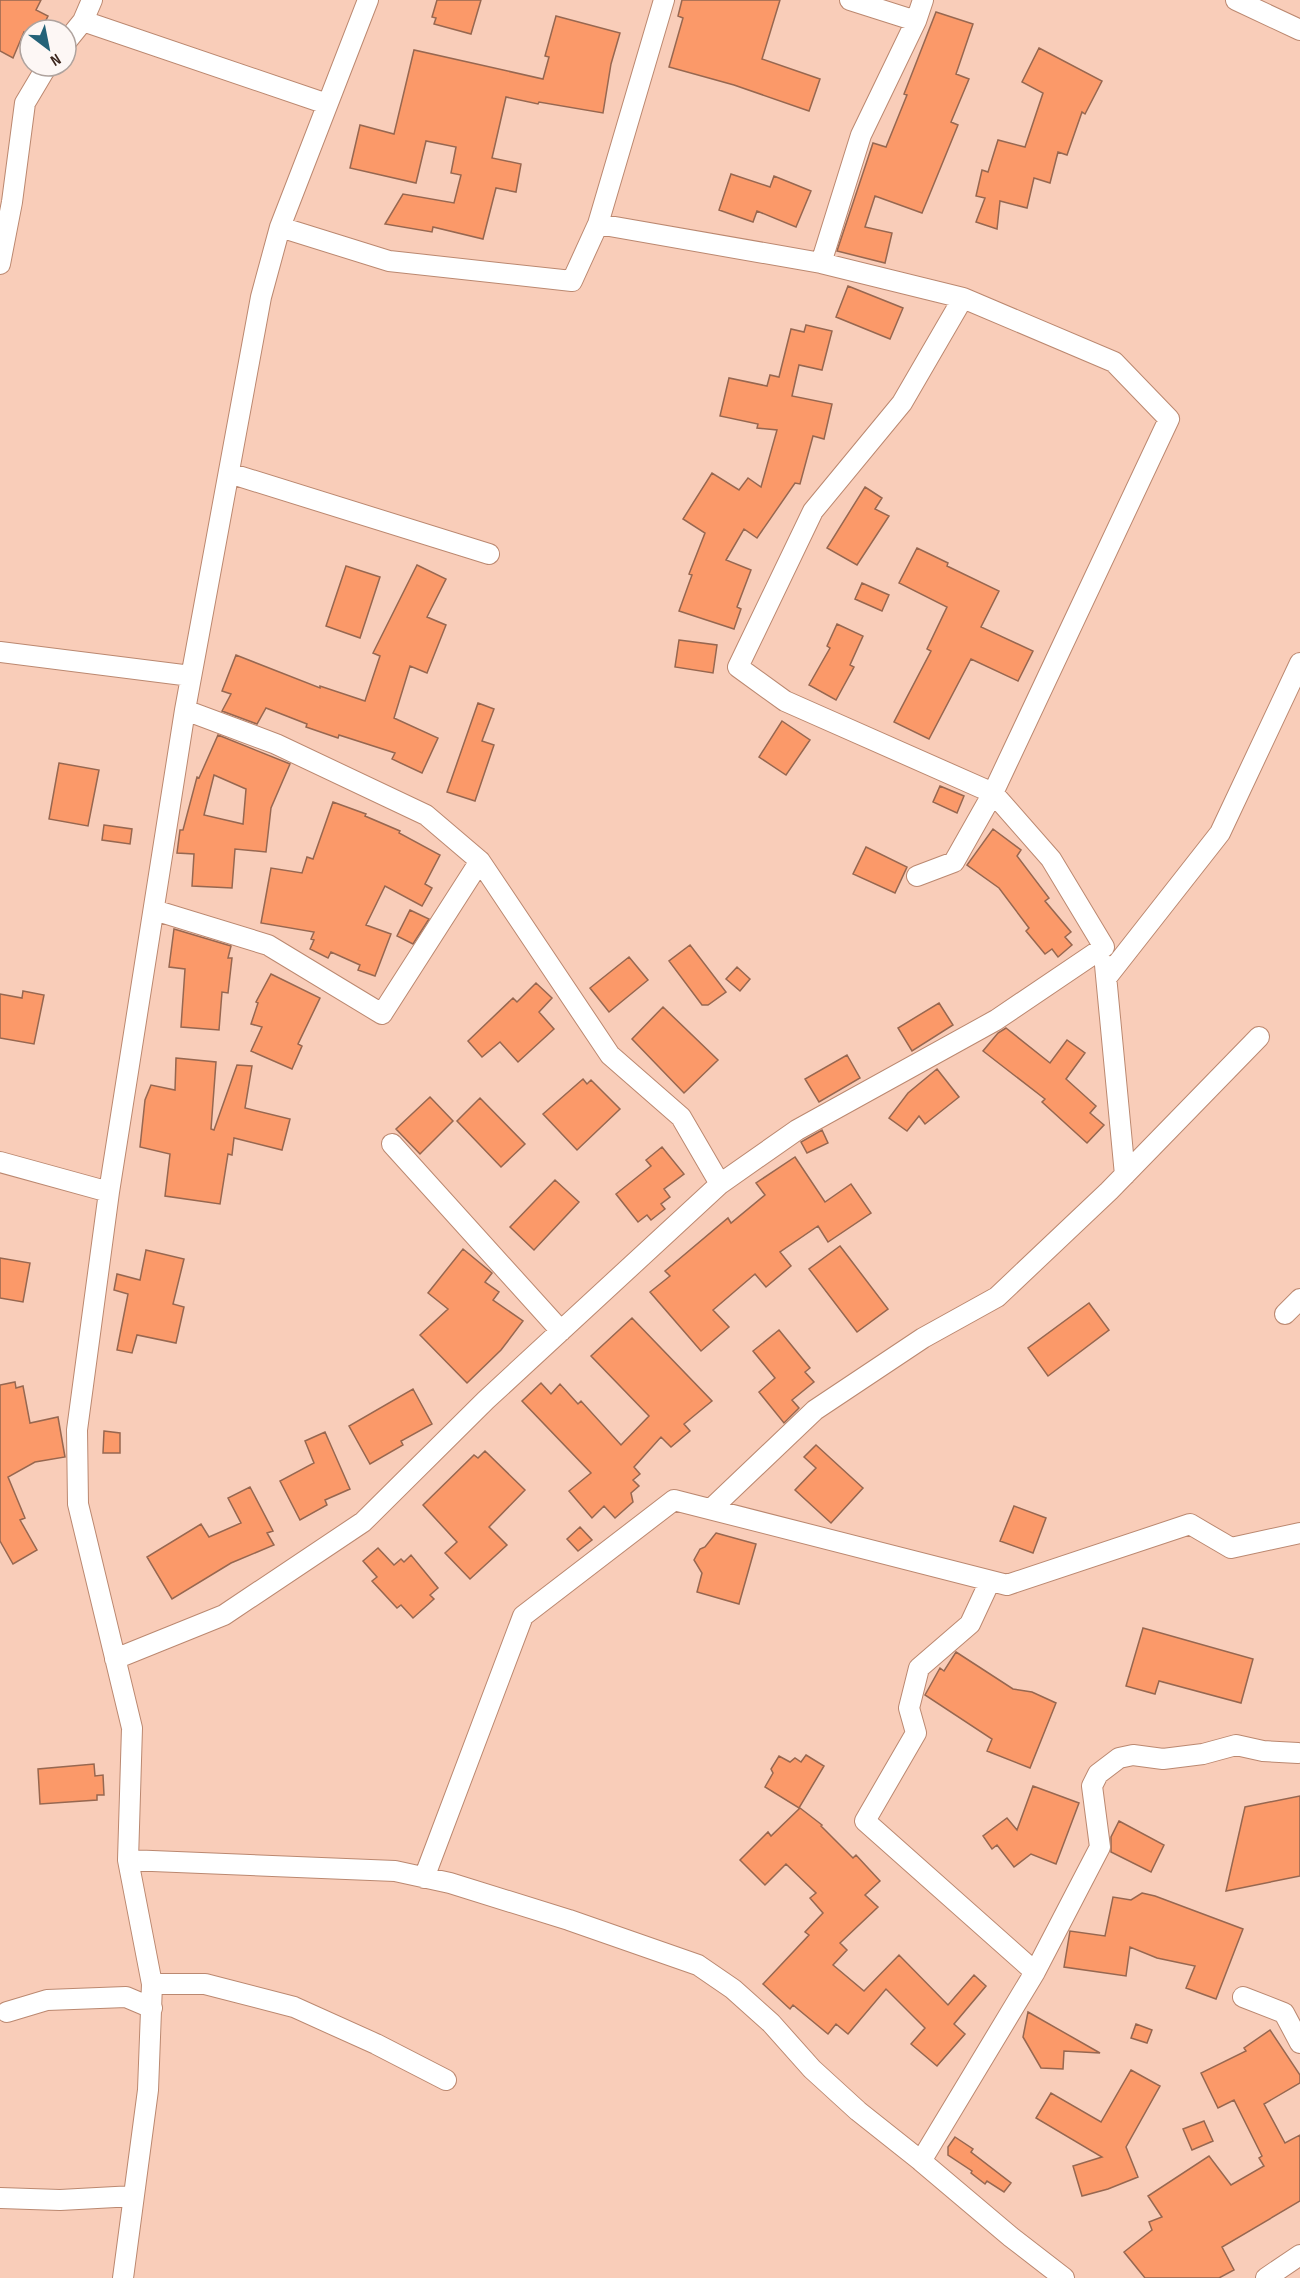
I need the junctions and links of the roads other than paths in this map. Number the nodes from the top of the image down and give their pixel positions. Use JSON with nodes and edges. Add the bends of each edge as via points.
{"nodes":[{"id":1,"x":92,"y":0,"type":"edge"},
{"id":2,"x":368,"y":0,"type":"edge"},
{"id":3,"x":664,"y":0,"type":"edge"},
{"id":4,"x":850,"y":0,"type":"edge"},
{"id":5,"x":923,"y":0,"type":"edge"},
{"id":6,"x":1236,"y":0,"type":"edge"},
{"id":7,"x":83,"y":21,"type":"junction"},
{"id":8,"x":916,"y":21,"type":"junction"},
{"id":9,"x":78,"y":27,"type":"edge"},
{"id":10,"x":1300,"y":30,"type":"edge"},
{"id":11,"x":40,"y":78,"type":"edge"},
{"id":12,"x":327,"y":104,"type":"junction"},
{"id":13,"x":5,"y":210,"type":"edge"},
{"id":14,"x":598,"y":224,"type":"junction"},
{"id":15,"x":280,"y":227,"type":"junction"},
{"id":16,"x":821,"y":263,"type":"junction"},
{"id":17,"x":0,"y":264,"type":"edge"},
{"id":18,"x":963,"y":298,"type":"junction"},
{"id":19,"x":228,"y":473,"type":"junction"},
{"id":20,"x":489,"y":554,"type":"dead end"},
{"id":21,"x":0,"y":652,"type":"edge"},
{"id":22,"x":1300,"y":663,"type":"edge"},
{"id":23,"x":191,"y":675,"type":"junction"},
{"id":24,"x":185,"y":710,"type":"junction"},
{"id":25,"x":993,"y":793,"type":"junction"},
{"id":26,"x":480,"y":861,"type":"junction"},
{"id":27,"x":917,"y":876,"type":"dead end"},
{"id":28,"x":154,"y":910,"type":"junction"},
{"id":29,"x":1104,"y":947,"type":"junction"},
{"id":30,"x":1107,"y":977,"type":"junction"},
{"id":31,"x":1259,"y":1037,"type":"dead end"},
{"id":32,"x":392,"y":1144,"type":"dead end"},
{"id":33,"x":0,"y":1162,"type":"edge"},
{"id":34,"x":1125,"y":1175,"type":"junction"},
{"id":35,"x":720,"y":1184,"type":"junction"},
{"id":36,"x":109,"y":1192,"type":"junction"},
{"id":37,"x":1300,"y":1299,"type":"edge"},
{"id":38,"x":1285,"y":1314,"type":"dead end"},
{"id":39,"x":561,"y":1331,"type":"junction"},
{"id":40,"x":711,"y":1509,"type":"junction"},
{"id":41,"x":1300,"y":1533,"type":"edge"},
{"id":42,"x":990,"y":1581,"type":"junction"},
{"id":43,"x":115,"y":1659,"type":"junction"},
{"id":44,"x":1298,"y":1753,"type":"dead end"},
{"id":45,"x":128,"y":1860,"type":"junction"},
{"id":46,"x":424,"y":1878,"type":"junction"},
{"id":47,"x":1035,"y":1972,"type":"junction"},
{"id":48,"x":152,"y":1984,"type":"junction"},
{"id":49,"x":1243,"y":1997,"type":"dead end"},
{"id":50,"x":152,"y":2008,"type":"junction"},
{"id":51,"x":7,"y":2012,"type":"dead end"},
{"id":52,"x":1300,"y":2043,"type":"edge"},
{"id":53,"x":446,"y":2080,"type":"dead end"},
{"id":54,"x":921,"y":2161,"type":"junction"},
{"id":55,"x":134,"y":2196,"type":"junction"},
{"id":56,"x":0,"y":2198,"type":"edge"},
{"id":57,"x":1300,"y":2255,"type":"edge"},
{"id":58,"x":123,"y":2278,"type":"edge"},
{"id":59,"x":1064,"y":2278,"type":"edge"},
{"id":60,"x":1266,"y":2278,"type":"edge"}],
"edges":[{"from":1,"to":7,"type":"street"},
{"from":2,"to":12,"type":"street"},
{"from":3,"to":14,"type":"street"},
{"from":4,"to":8,"type":"street"},
{"from":5,"to":8,"type":"street"},
{"from":6,"to":10,"type":"street"},
{"from":7,"to":9,"type":"street"},
{"from":7,"to":12,"type":"street"},
{"from":8,"to":16,"type":"street","via":[[861,135]]},
{"from":11,"to":13,"type":"street","via":[[25,103]]},
{"from":12,"to":15,"type":"street"},
{"from":13,"to":17,"type":"street"},
{"from":14,"to":15,"type":"street","via":[[572,281],[388,261]]},
{"from":14,"to":16,"type":"street"},
{"from":15,"to":19,"type":"street","via":[[261,297]]},
{"from":16,"to":18,"type":"street"},
{"from":18,"to":25,"type":"street","via":[[1114,362],[1169,419]]},
{"from":18,"to":25,"type":"street","via":[[902,403],[813,511],[738,667],[785,701]]},
{"from":19,"to":20,"type":"street"},
{"from":19,"to":23,"type":"street"},
{"from":21,"to":23,"type":"street"},
{"from":22,"to":30,"type":"street","via":[[1220,833]]},
{"from":23,"to":24,"type":"street"},
{"from":24,"to":26,"type":"street","via":[[276,744],[426,815]]},
{"from":24,"to":28,"type":"street"},
{"from":25,"to":27,"type":"street","via":[[954,862]]},
{"from":25,"to":29,"type":"street","via":[[1051,859]]},
{"from":26,"to":28,"type":"street","via":[[382,1014],[268,945]]},
{"from":26,"to":35,"type":"street","via":[[610,1055],[681,1117]]},
{"from":28,"to":36,"type":"street"},
{"from":29,"to":30,"type":"street"},
{"from":29,"to":35,"type":"street","via":[[996,1020],[797,1130]]},
{"from":30,"to":34,"type":"street"},
{"from":31,"to":34,"type":"street"},
{"from":32,"to":39,"type":"street"},
{"from":33,"to":36,"type":"street"},
{"from":34,"to":40,"type":"street","via":[[997,1297],[923,1338],[815,1410]]},
{"from":35,"to":39,"type":"street"},
{"from":36,"to":43,"type":"street","via":[[77,1430],[78,1504]]},
{"from":37,"to":38,"type":"street"},
{"from":39,"to":43,"type":"street","via":[[363,1522],[224,1615]]},
{"from":40,"to":42,"type":"street"},
{"from":40,"to":46,"type":"street","via":[[674,1500],[523,1616]]},
{"from":41,"to":42,"type":"street","via":[[1231,1548],[1190,1524],[1007,1585]]},
{"from":42,"to":47,"type":"street","via":[[970,1624],[919,1668],[909,1708],[916,1733],[865,1821]]},
{"from":43,"to":45,"type":"street","via":[[132,1728]]},
{"from":44,"to":47,"type":"street","via":[[1263,1751],[1236,1744],[1203,1754],[1163,1759],[1133,1755],[1109,1764],[1092,1786],[1100,1846]]},
{"from":45,"to":46,"type":"street","via":[[395,1871]]},
{"from":45,"to":48,"type":"street"},
{"from":46,"to":54,"type":"street","via":[[569,1920],[698,1965],[733,1989],[812,2069]]},
{"from":47,"to":54,"type":"street"},
{"from":48,"to":50,"type":"street"},
{"from":48,"to":53,"type":"street","via":[[205,1984],[294,2007]]},
{"from":49,"to":52,"type":"street","via":[[1284,2013]]},
{"from":50,"to":51,"type":"street","via":[[126,1997],[47,2000]]},
{"from":50,"to":55,"type":"street","via":[[148,2090]]},
{"from":54,"to":59,"type":"street"},
{"from":55,"to":56,"type":"street"},
{"from":55,"to":58,"type":"street"},
{"from":57,"to":60,"type":"street"}]}
